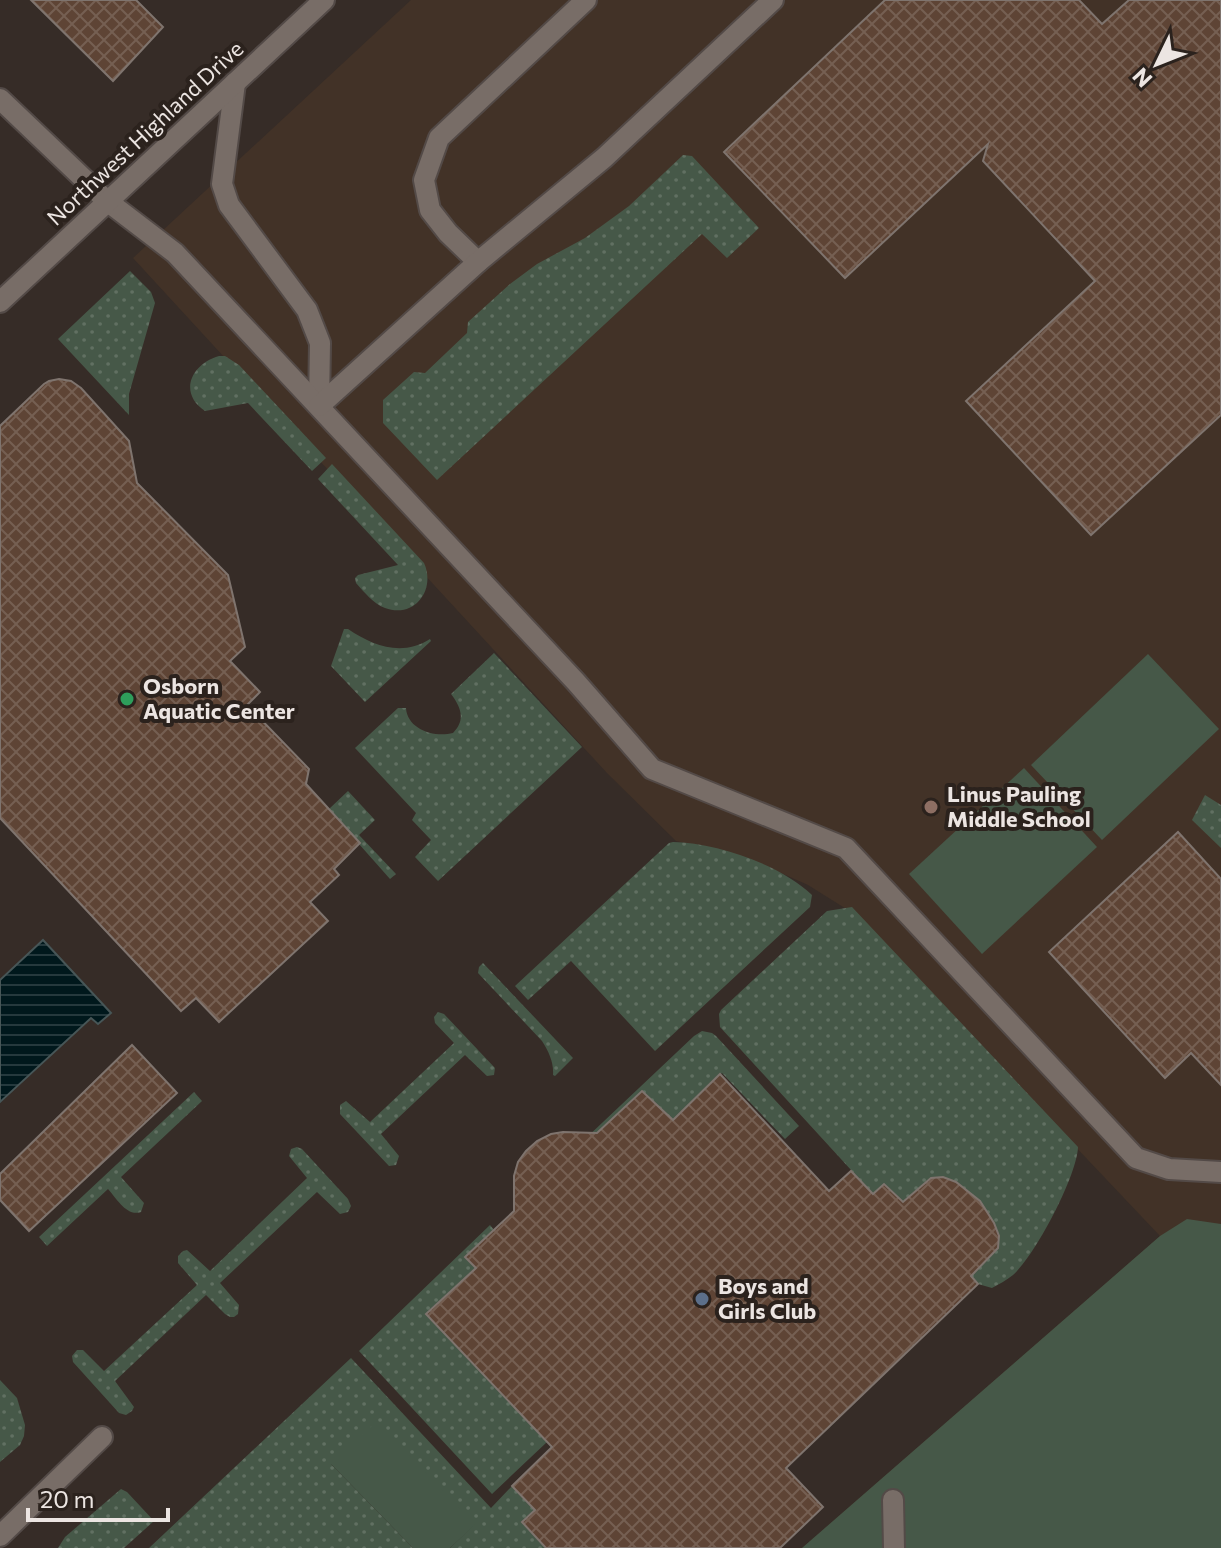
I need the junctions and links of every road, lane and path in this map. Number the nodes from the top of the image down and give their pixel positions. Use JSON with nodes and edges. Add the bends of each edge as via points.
{"nodes":[{"id":1,"x":324,"y":0,"type":"edge"},
{"id":2,"x":586,"y":0,"type":"edge"},
{"id":3,"x":773,"y":0,"type":"edge"},
{"id":4,"x":235,"y":83,"type":"junction"},
{"id":5,"x":0,"y":99,"type":"edge"},
{"id":6,"x":107,"y":201,"type":"junction"},
{"id":7,"x":478,"y":262,"type":"junction"},
{"id":8,"x":0,"y":302,"type":"edge"},
{"id":9,"x":319,"y":406,"type":"junction"},
{"id":10,"x":1221,"y":1172,"type":"edge"},
{"id":11,"x":102,"y":1437,"type":"dead end"},
{"id":12,"x":893,"y":1500,"type":"dead end"},
{"id":13,"x":0,"y":1536,"type":"edge"},
{"id":14,"x":894,"y":1548,"type":"edge"}],
"edges":[{"from":1,"to":4,"type":"street","name":"Northwest Highland Drive"},
{"from":2,"to":7,"type":"street","via":[[439,138],[424,180],[430,210]]},
{"from":3,"to":7,"type":"street","via":[[604,158]]},
{"from":4,"to":6,"type":"street","name":"Northwest Highland Drive"},
{"from":4,"to":9,"type":"street","via":[[222,184],[229,205],[307,310],[320,343]]},
{"from":5,"to":6,"type":"street"},
{"from":6,"to":8,"type":"street","name":"Northwest Highland Drive"},
{"from":6,"to":9,"type":"street","via":[[175,253]]},
{"from":7,"to":9,"type":"street"},
{"from":9,"to":10,"type":"street","via":[[652,769],[846,848],[1136,1158],[1169,1169]]},
{"from":11,"to":13,"type":"street"},
{"from":12,"to":14,"type":"street"}]}
